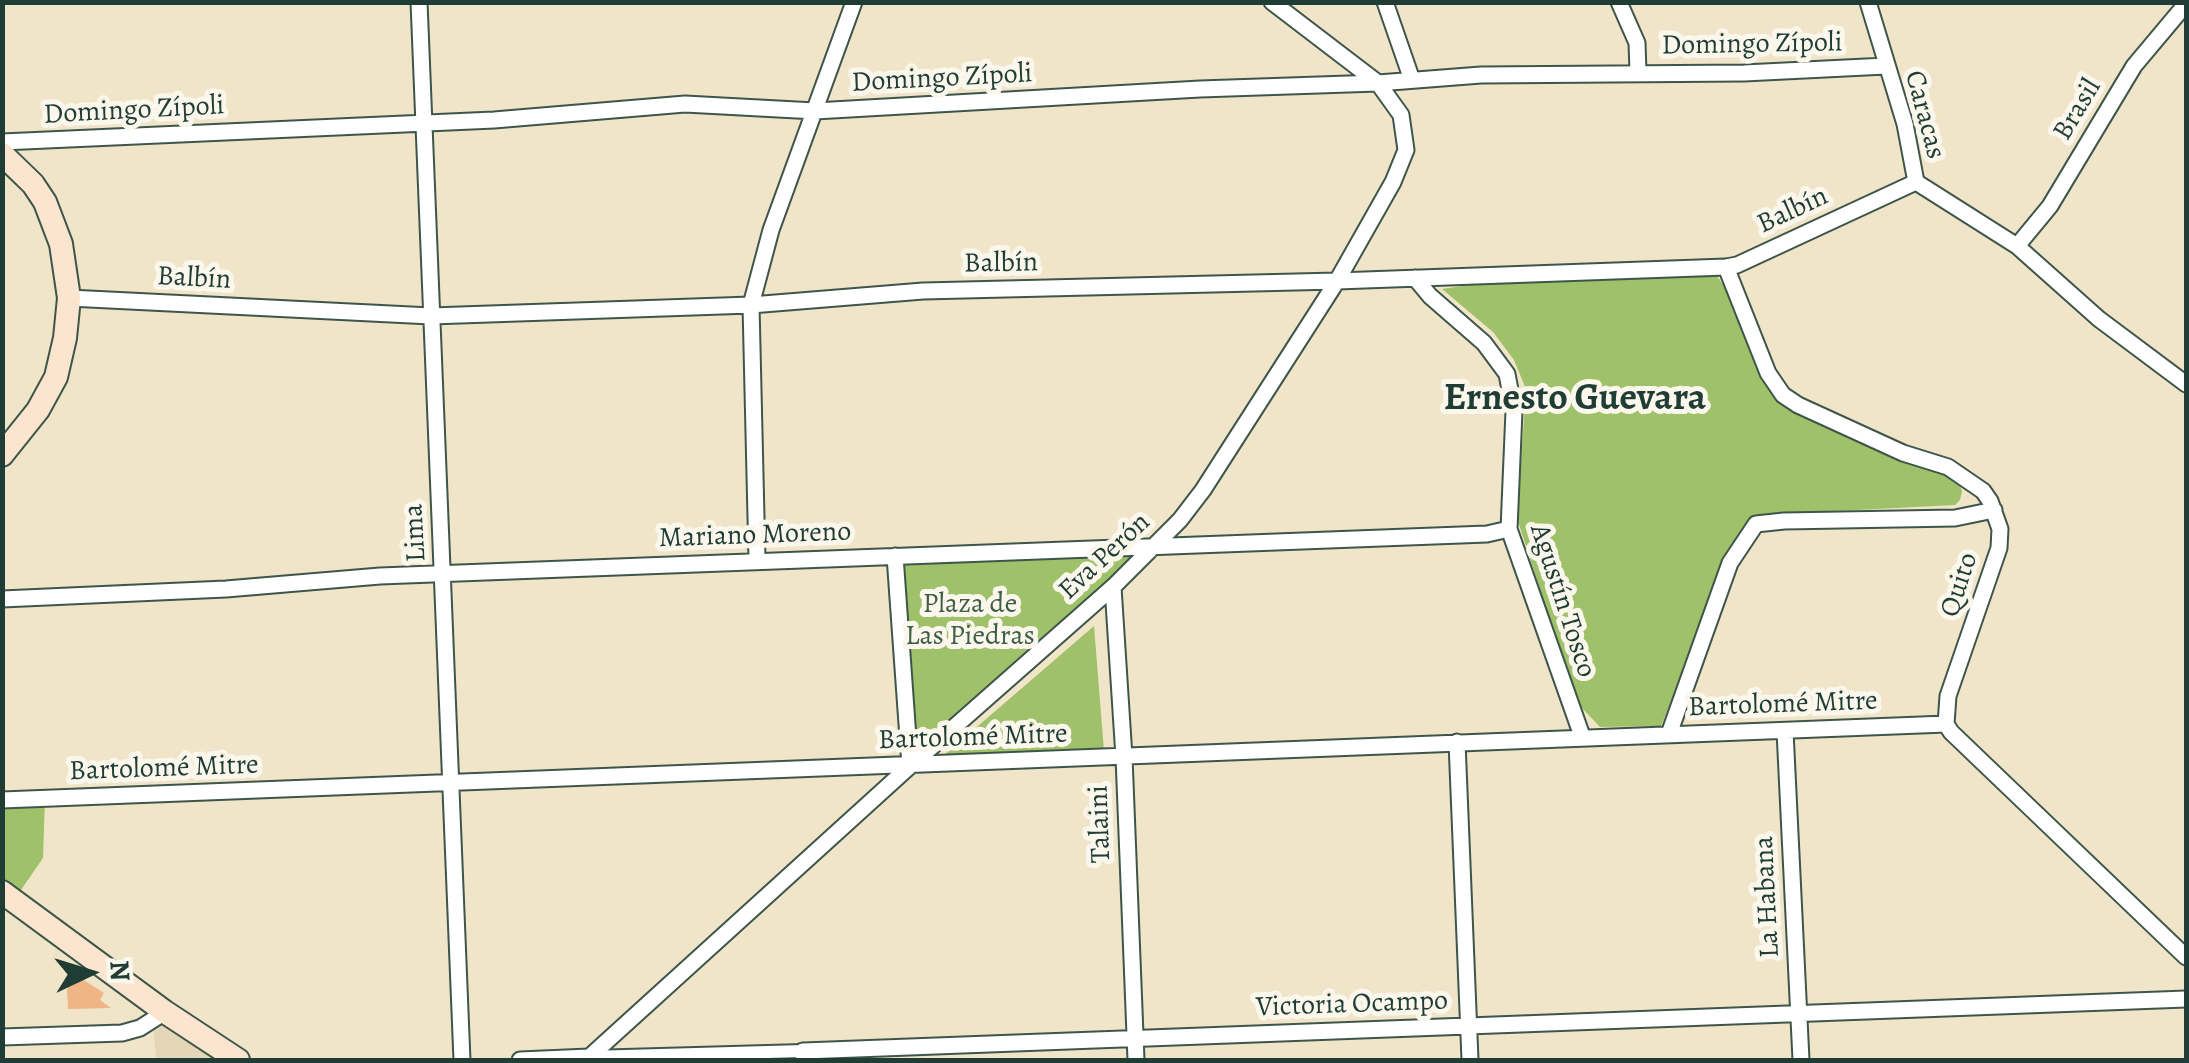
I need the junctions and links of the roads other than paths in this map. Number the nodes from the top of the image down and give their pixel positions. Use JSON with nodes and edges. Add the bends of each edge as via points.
{"nodes":[{"id":1,"x":419,"y":2,"type":"edge"},
{"id":2,"x":854,"y":2,"type":"edge"},
{"id":3,"x":1272,"y":2,"type":"edge"},
{"id":4,"x":1385,"y":2,"type":"edge"},
{"id":5,"x":1619,"y":2,"type":"edge"},
{"id":6,"x":1868,"y":2,"type":"edge"},
{"id":7,"x":2186,"y":4,"type":"edge"},
{"id":8,"x":2171,"y":24,"type":"junction"},
{"id":9,"x":2186,"y":36,"type":"edge"},
{"id":10,"x":1886,"y":66,"type":"junction"},
{"id":11,"x":1638,"y":72,"type":"junction"},
{"id":12,"x":1412,"y":80,"type":"junction"},
{"id":13,"x":1378,"y":84,"type":"junction"},
{"id":14,"x":815,"y":111,"type":"junction"},
{"id":15,"x":424,"y":123,"type":"junction"},
{"id":16,"x":2,"y":142,"type":"edge"},
{"id":17,"x":2,"y":154,"type":"edge"},
{"id":18,"x":1916,"y":182,"type":"junction"},
{"id":19,"x":2017,"y":246,"type":"junction"},
{"id":20,"x":1726,"y":267,"type":"junction"},
{"id":21,"x":1414,"y":278,"type":"junction"},
{"id":22,"x":1337,"y":281,"type":"junction"},
{"id":23,"x":69,"y":298,"type":"junction"},
{"id":24,"x":751,"y":305,"type":"junction"},
{"id":25,"x":430,"y":316,"type":"junction"},
{"id":26,"x":2186,"y":384,"type":"edge"},
{"id":27,"x":6,"y":446,"type":"edge"},
{"id":28,"x":1994,"y":510,"type":"junction"},
{"id":29,"x":1510,"y":529,"type":"junction"},
{"id":30,"x":1157,"y":545,"type":"junction"},
{"id":31,"x":895,"y":556,"type":"junction"},
{"id":32,"x":757,"y":560,"type":"junction"},
{"id":33,"x":442,"y":574,"type":"junction"},
{"id":34,"x":1113,"y":587,"type":"junction"},
{"id":35,"x":2,"y":599,"type":"edge"},
{"id":36,"x":1946,"y":724,"type":"junction"},
{"id":37,"x":1785,"y":731,"type":"junction"},
{"id":38,"x":1669,"y":734,"type":"junction"},
{"id":39,"x":1582,"y":736,"type":"junction"},
{"id":40,"x":1457,"y":742,"type":"junction"},
{"id":41,"x":1124,"y":756,"type":"junction"},
{"id":42,"x":910,"y":766,"type":"junction"},
{"id":43,"x":450,"y":782,"type":"junction"},
{"id":44,"x":2,"y":800,"type":"edge"},
{"id":45,"x":2,"y":892,"type":"edge"},
{"id":46,"x":2186,"y":957,"type":"edge"},
{"id":47,"x":2186,"y":999,"type":"edge"},
{"id":48,"x":165,"y":1012,"type":"junction"},
{"id":49,"x":1799,"y":1012,"type":"junction"},
{"id":50,"x":1468,"y":1026,"type":"junction"},
{"id":51,"x":2,"y":1037,"type":"edge"},
{"id":52,"x":1134,"y":1038,"type":"junction"},
{"id":53,"x":803,"y":1056,"type":"edge"},
{"id":54,"x":588,"y":1059,"type":"edge"},
{"id":55,"x":238,"y":1060,"type":"edge"},
{"id":56,"x":462,"y":1060,"type":"edge"},
{"id":57,"x":520,"y":1060,"type":"edge"},
{"id":58,"x":1136,"y":1060,"type":"edge"},
{"id":59,"x":1470,"y":1060,"type":"edge"},
{"id":60,"x":1800,"y":1060,"type":"edge"}],
"edges":[{"from":1,"to":15,"type":"street","name":"Lima"},
{"from":2,"to":14,"type":"street"},
{"from":3,"to":13,"type":"street","name":"Eva Perón"},
{"from":4,"to":12,"type":"street"},
{"from":5,"to":11,"type":"street","via":[[1637,43]]},
{"from":6,"to":10,"type":"street","name":"Caracas"},
{"from":7,"to":8,"type":"street","name":"Brasil"},
{"from":8,"to":9,"type":"street"},
{"from":8,"to":19,"type":"street","name":"Brasil","via":[[2134,66],[2050,206]]},
{"from":10,"to":11,"type":"street","name":"Domingo Zípoli"},
{"from":10,"to":18,"type":"street","name":"Caracas"},
{"from":11,"to":12,"type":"street","name":"Domingo Zípoli"},
{"from":12,"to":13,"type":"street","name":"Domingo Zípoli"},
{"from":13,"to":14,"type":"street","name":"Domingo Zípoli"},
{"from":13,"to":22,"type":"street","name":"Eva Perón","via":[[1401,115],[1406,150]]},
{"from":14,"to":15,"type":"street","name":"Domingo Zípoli","via":[[686,104]]},
{"from":14,"to":24,"type":"street"},
{"from":15,"to":16,"type":"street","name":"Domingo Zípoli"},
{"from":15,"to":25,"type":"street","name":"Lima"},
{"from":17,"to":23,"type":"main road","via":[[33,184],[51,215]]},
{"from":18,"to":19,"type":"street","name":"Caracas"},
{"from":18,"to":20,"type":"street","name":"Balbín"},
{"from":19,"to":26,"type":"street","name":"Caracas"},
{"from":20,"to":21,"type":"street","name":"Balbín"},
{"from":20,"to":28,"type":"street","via":[[1768,373],[1784,394],[1903,453],[1948,467],[1982,491]]},
{"from":21,"to":22,"type":"street","name":"Balbín"},
{"from":21,"to":29,"type":"street","name":"Agustín Tosco","via":[[1484,342],[1508,374],[1514,411]]},
{"from":22,"to":24,"type":"street","name":"Balbín","via":[[924,291]]},
{"from":22,"to":30,"type":"street","name":"Eva Perón","via":[[1203,490]]},
{"from":23,"to":25,"type":"street","name":"Balbín"},
{"from":23,"to":27,"type":"main road","via":[[56,377]]},
{"from":24,"to":25,"type":"street","name":"Balbín"},
{"from":24,"to":32,"type":"street"},
{"from":25,"to":33,"type":"street","name":"Lima"},
{"from":28,"to":36,"type":"street","name":"Quito","via":[[1999,548],[1948,696]]},
{"from":28,"to":38,"type":"street","via":[[1955,518],[1756,524],[1730,563]]},
{"from":29,"to":30,"type":"street","name":"Mariano Moreno"},
{"from":29,"to":39,"type":"street","name":"Agustín Tosco"},
{"from":30,"to":31,"type":"street","name":"Mariano Moreno"},
{"from":30,"to":34,"type":"street","name":"Eva Perón"},
{"from":31,"to":32,"type":"street","name":"Mariano Moreno"},
{"from":31,"to":42,"type":"street"},
{"from":32,"to":33,"type":"street","name":"Mariano Moreno"},
{"from":33,"to":35,"type":"street","name":"Mariano Moreno"},
{"from":33,"to":43,"type":"street","name":"Lima"},
{"from":34,"to":41,"type":"street","name":"Talaini"},
{"from":34,"to":42,"type":"street","name":"Eva Perón"},
{"from":36,"to":37,"type":"street","name":"Bartolomé Mitre"},
{"from":36,"to":46,"type":"street"},
{"from":37,"to":38,"type":"street","name":"Bartolomé Mitre"},
{"from":37,"to":49,"type":"street","name":"La Habana"},
{"from":38,"to":39,"type":"street","name":"Bartolomé Mitre"},
{"from":39,"to":40,"type":"street","name":"Bartolomé Mitre"},
{"from":40,"to":41,"type":"street","name":"Bartolomé Mitre"},
{"from":40,"to":50,"type":"street"},
{"from":41,"to":42,"type":"street","name":"Bartolomé Mitre"},
{"from":41,"to":52,"type":"street","name":"Talaini"},
{"from":42,"to":43,"type":"street","name":"Bartolomé Mitre"},
{"from":42,"to":54,"type":"street","name":"Eva Perón"},
{"from":43,"to":44,"type":"street","name":"Bartolomé Mitre"},
{"from":43,"to":56,"type":"street","name":"Lima"},
{"from":45,"to":48,"type":"main road"},
{"from":47,"to":49,"type":"street","name":"Victoria Ocampo"},
{"from":48,"to":51,"type":"street","via":[[122,1033]]},
{"from":48,"to":55,"type":"main road"},
{"from":49,"to":50,"type":"street","name":"Victoria Ocampo"},
{"from":49,"to":60,"type":"street","name":"La Habana"},
{"from":50,"to":52,"type":"street","name":"Victoria Ocampo"},
{"from":50,"to":59,"type":"street"},
{"from":52,"to":53,"type":"street","name":"Victoria Ocampo"},
{"from":52,"to":58,"type":"street","name":"Talaini"},
{"from":53,"to":54,"type":"street","name":"Victoria Ocampo"},
{"from":54,"to":57,"type":"street","name":"Victoria Ocampo"}]}
